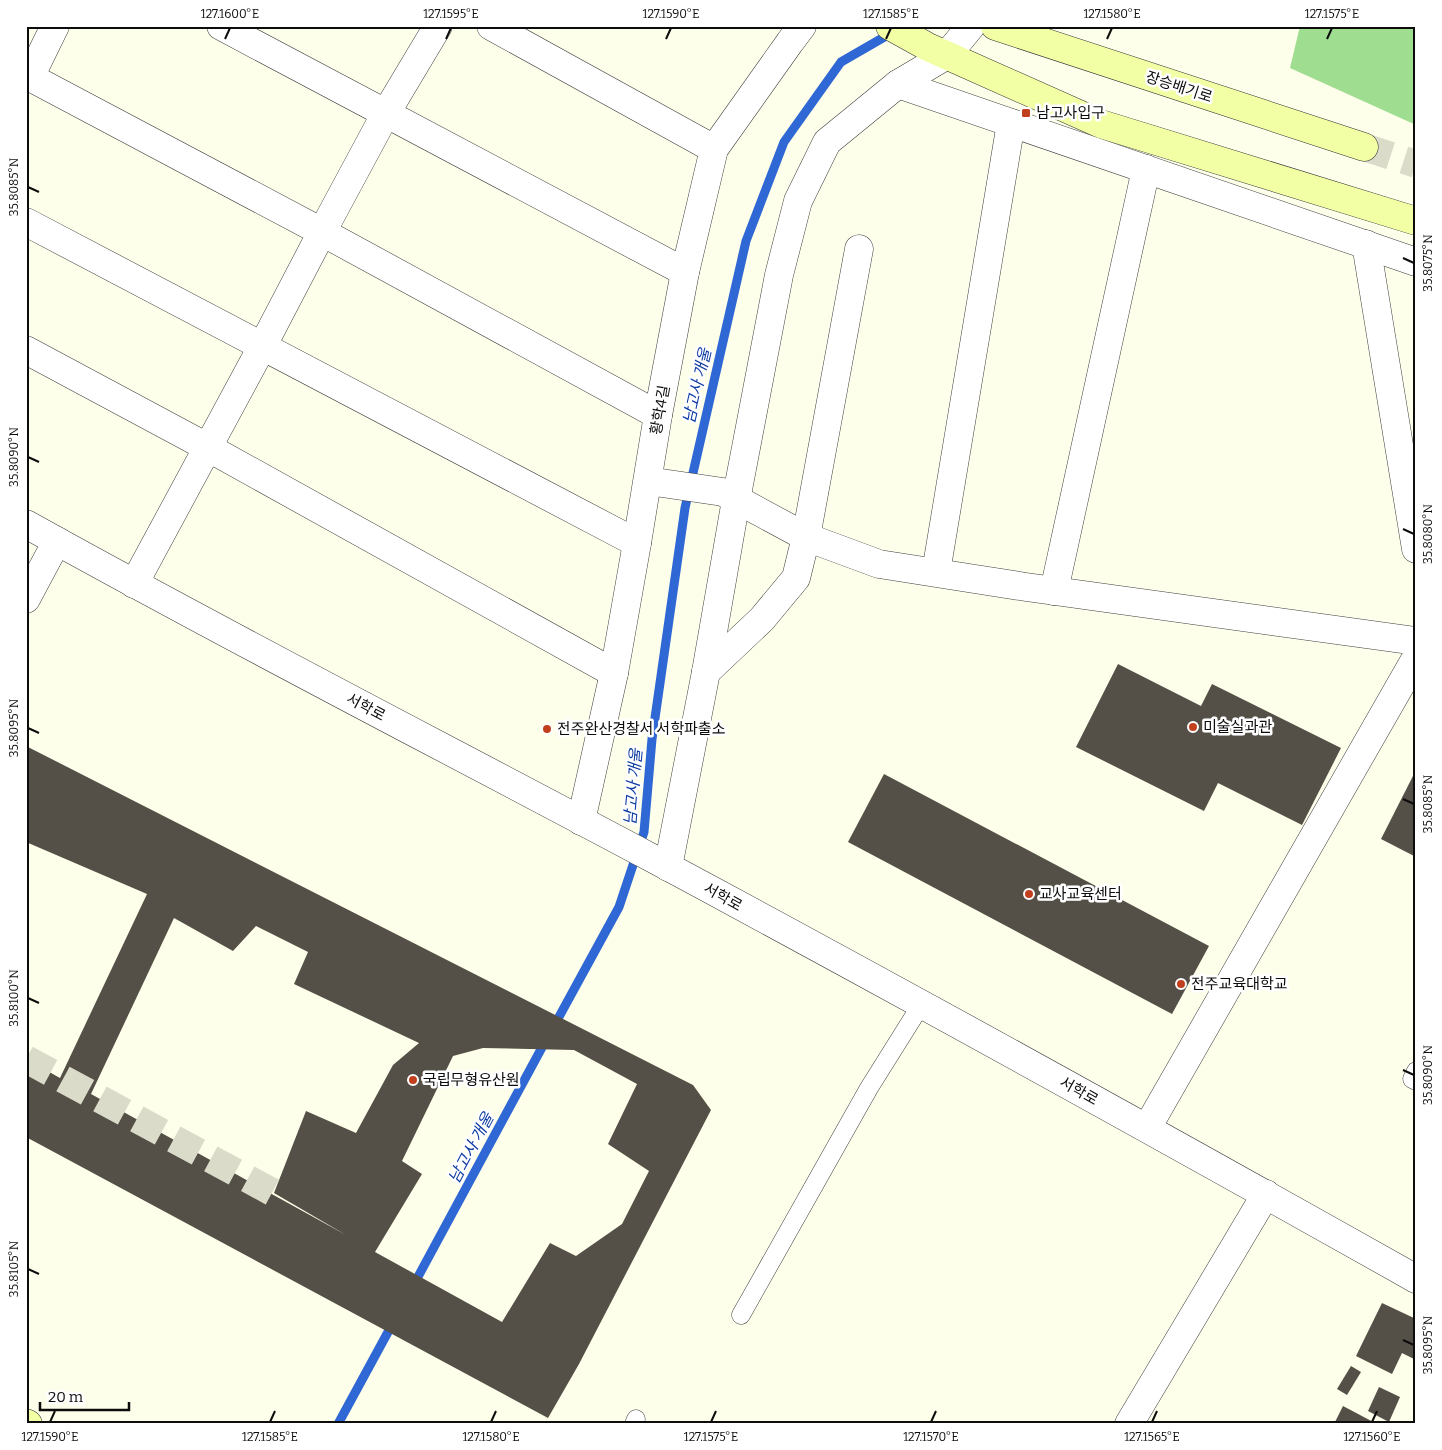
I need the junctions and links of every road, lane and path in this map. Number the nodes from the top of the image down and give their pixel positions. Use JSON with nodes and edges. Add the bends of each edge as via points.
{"nodes":[{"id":1,"x":55,"y":26,"type":"edge"},
{"id":2,"x":221,"y":26,"type":"edge"},
{"id":3,"x":438,"y":26,"type":"edge"},
{"id":4,"x":491,"y":26,"type":"edge"},
{"id":5,"x":802,"y":26,"type":"edge"},
{"id":6,"x":890,"y":26,"type":"edge"},
{"id":7,"x":972,"y":26,"type":"edge"},
{"id":8,"x":994,"y":26,"type":"edge"},
{"id":9,"x":937,"y":51,"type":"junction"},
{"id":10,"x":28,"y":76,"type":"edge"},
{"id":11,"x":898,"y":84,"type":"junction"},
{"id":12,"x":386,"y":113,"type":"junction"},
{"id":13,"x":1011,"y":123,"type":"junction"},
{"id":14,"x":1364,"y":148,"type":"tunnel mouth"},
{"id":15,"x":714,"y":149,"type":"junction"},
{"id":16,"x":1146,"y":169,"type":"junction"},
{"id":17,"x":1416,"y":220,"type":"edge"},
{"id":18,"x":26,"y":222,"type":"edge"},
{"id":19,"x":322,"y":232,"type":"junction"},
{"id":20,"x":1366,"y":244,"type":"junction"},
{"id":21,"x":859,"y":249,"type":"dead end"},
{"id":22,"x":1416,"y":262,"type":"edge"},
{"id":23,"x":685,"y":272,"type":"junction"},
{"id":24,"x":263,"y":346,"type":"junction"},
{"id":25,"x":26,"y":350,"type":"edge"},
{"id":26,"x":658,"y":415,"type":"junction"},
{"id":27,"x":207,"y":448,"type":"junction"},
{"id":28,"x":659,"y":483,"type":"junction"},
{"id":29,"x":736,"y":500,"type":"junction"},
{"id":30,"x":26,"y":524,"type":"edge"},
{"id":31,"x":806,"y":537,"type":"junction"},
{"id":32,"x":57,"y":541,"type":"junction"},
{"id":33,"x":637,"y":543,"type":"junction"},
{"id":34,"x":1416,"y":549,"type":"edge"},
{"id":35,"x":936,"y":572,"type":"junction"},
{"id":36,"x":134,"y":584,"type":"junction"},
{"id":37,"x":1054,"y":591,"type":"junction"},
{"id":38,"x":26,"y":599,"type":"edge"},
{"id":39,"x":1416,"y":641,"type":"edge"},
{"id":40,"x":1416,"y":658,"type":"edge"},
{"id":41,"x":706,"y":672,"type":"junction"},
{"id":42,"x":614,"y":673,"type":"junction"},
{"id":43,"x":581,"y":821,"type":"junction"},
{"id":44,"x":660,"y":863,"type":"junction"},
{"id":45,"x":921,"y":1005,"type":"junction"},
{"id":46,"x":1416,"y":1071,"type":"edge"},
{"id":47,"x":1416,"y":1081,"type":"edge"},
{"id":48,"x":1146,"y":1128,"type":"junction"},
{"id":49,"x":1266,"y":1194,"type":"junction"},
{"id":50,"x":1416,"y":1279,"type":"edge"},
{"id":51,"x":741,"y":1315,"type":"dead end"},
{"id":52,"x":1129,"y":1424,"type":"edge"}],
"edges":[{"from":1,"to":10,"type":"street"},
{"from":2,"to":12,"type":"street"},
{"from":3,"to":12,"type":"street"},
{"from":4,"to":15,"type":"street"},
{"from":5,"to":15,"type":"street","name":"황학4길"},
{"from":6,"to":9,"type":"street"},
{"from":7,"to":9,"type":"street"},
{"from":8,"to":14,"type":"street","name":"장승배기로"},
{"from":9,"to":11,"type":"street"},
{"from":9,"to":17,"type":"street","via":[[1101,124]]},
{"from":10,"to":19,"type":"street"},
{"from":11,"to":13,"type":"street"},
{"from":11,"to":29,"type":"street","via":[[827,142],[798,201],[779,275]]},
{"from":12,"to":19,"type":"street"},
{"from":12,"to":23,"type":"street"},
{"from":13,"to":16,"type":"street"},
{"from":13,"to":35,"type":"street"},
{"from":15,"to":23,"type":"street","name":"황학4길"},
{"from":16,"to":20,"type":"street"},
{"from":16,"to":37,"type":"street"},
{"from":18,"to":24,"type":"street"},
{"from":19,"to":24,"type":"street"},
{"from":19,"to":26,"type":"street"},
{"from":20,"to":22,"type":"street"},
{"from":20,"to":34,"type":"street"},
{"from":21,"to":31,"type":"street"},
{"from":23,"to":26,"type":"street","name":"황학4길"},
{"from":24,"to":27,"type":"street"},
{"from":24,"to":33,"type":"street"},
{"from":25,"to":27,"type":"street"},
{"from":26,"to":28,"type":"street","name":"황학4길"},
{"from":27,"to":36,"type":"street"},
{"from":27,"to":42,"type":"street"},
{"from":28,"to":29,"type":"street","via":[[723,492]]},
{"from":28,"to":33,"type":"street","name":"황학4길"},
{"from":29,"to":31,"type":"street"},
{"from":29,"to":41,"type":"street"},
{"from":30,"to":32,"type":"street","name":"서학로"},
{"from":31,"to":35,"type":"street","via":[[879,564]]},
{"from":31,"to":41,"type":"street","via":[[796,578],[762,619]]},
{"from":32,"to":36,"type":"street","name":"서학로"},
{"from":32,"to":38,"type":"street"},
{"from":33,"to":42,"type":"street","name":"황학4길"},
{"from":35,"to":37,"type":"street"},
{"from":36,"to":43,"type":"street","name":"서학로"},
{"from":37,"to":39,"type":"street"},
{"from":40,"to":48,"type":"street"},
{"from":41,"to":44,"type":"street"},
{"from":42,"to":43,"type":"street","name":"황학4길"},
{"from":43,"to":44,"type":"street","name":"서학로"},
{"from":44,"to":45,"type":"street","name":"서학로"},
{"from":45,"to":48,"type":"street","name":"서학로"},
{"from":45,"to":51,"type":"lane","via":[[869,1088]]},
{"from":46,"to":47,"type":"lane","via":[[1412,1079]]},
{"from":48,"to":49,"type":"street","name":"서학로"},
{"from":49,"to":50,"type":"street","name":"서학로"},
{"from":49,"to":52,"type":"street"}]}
